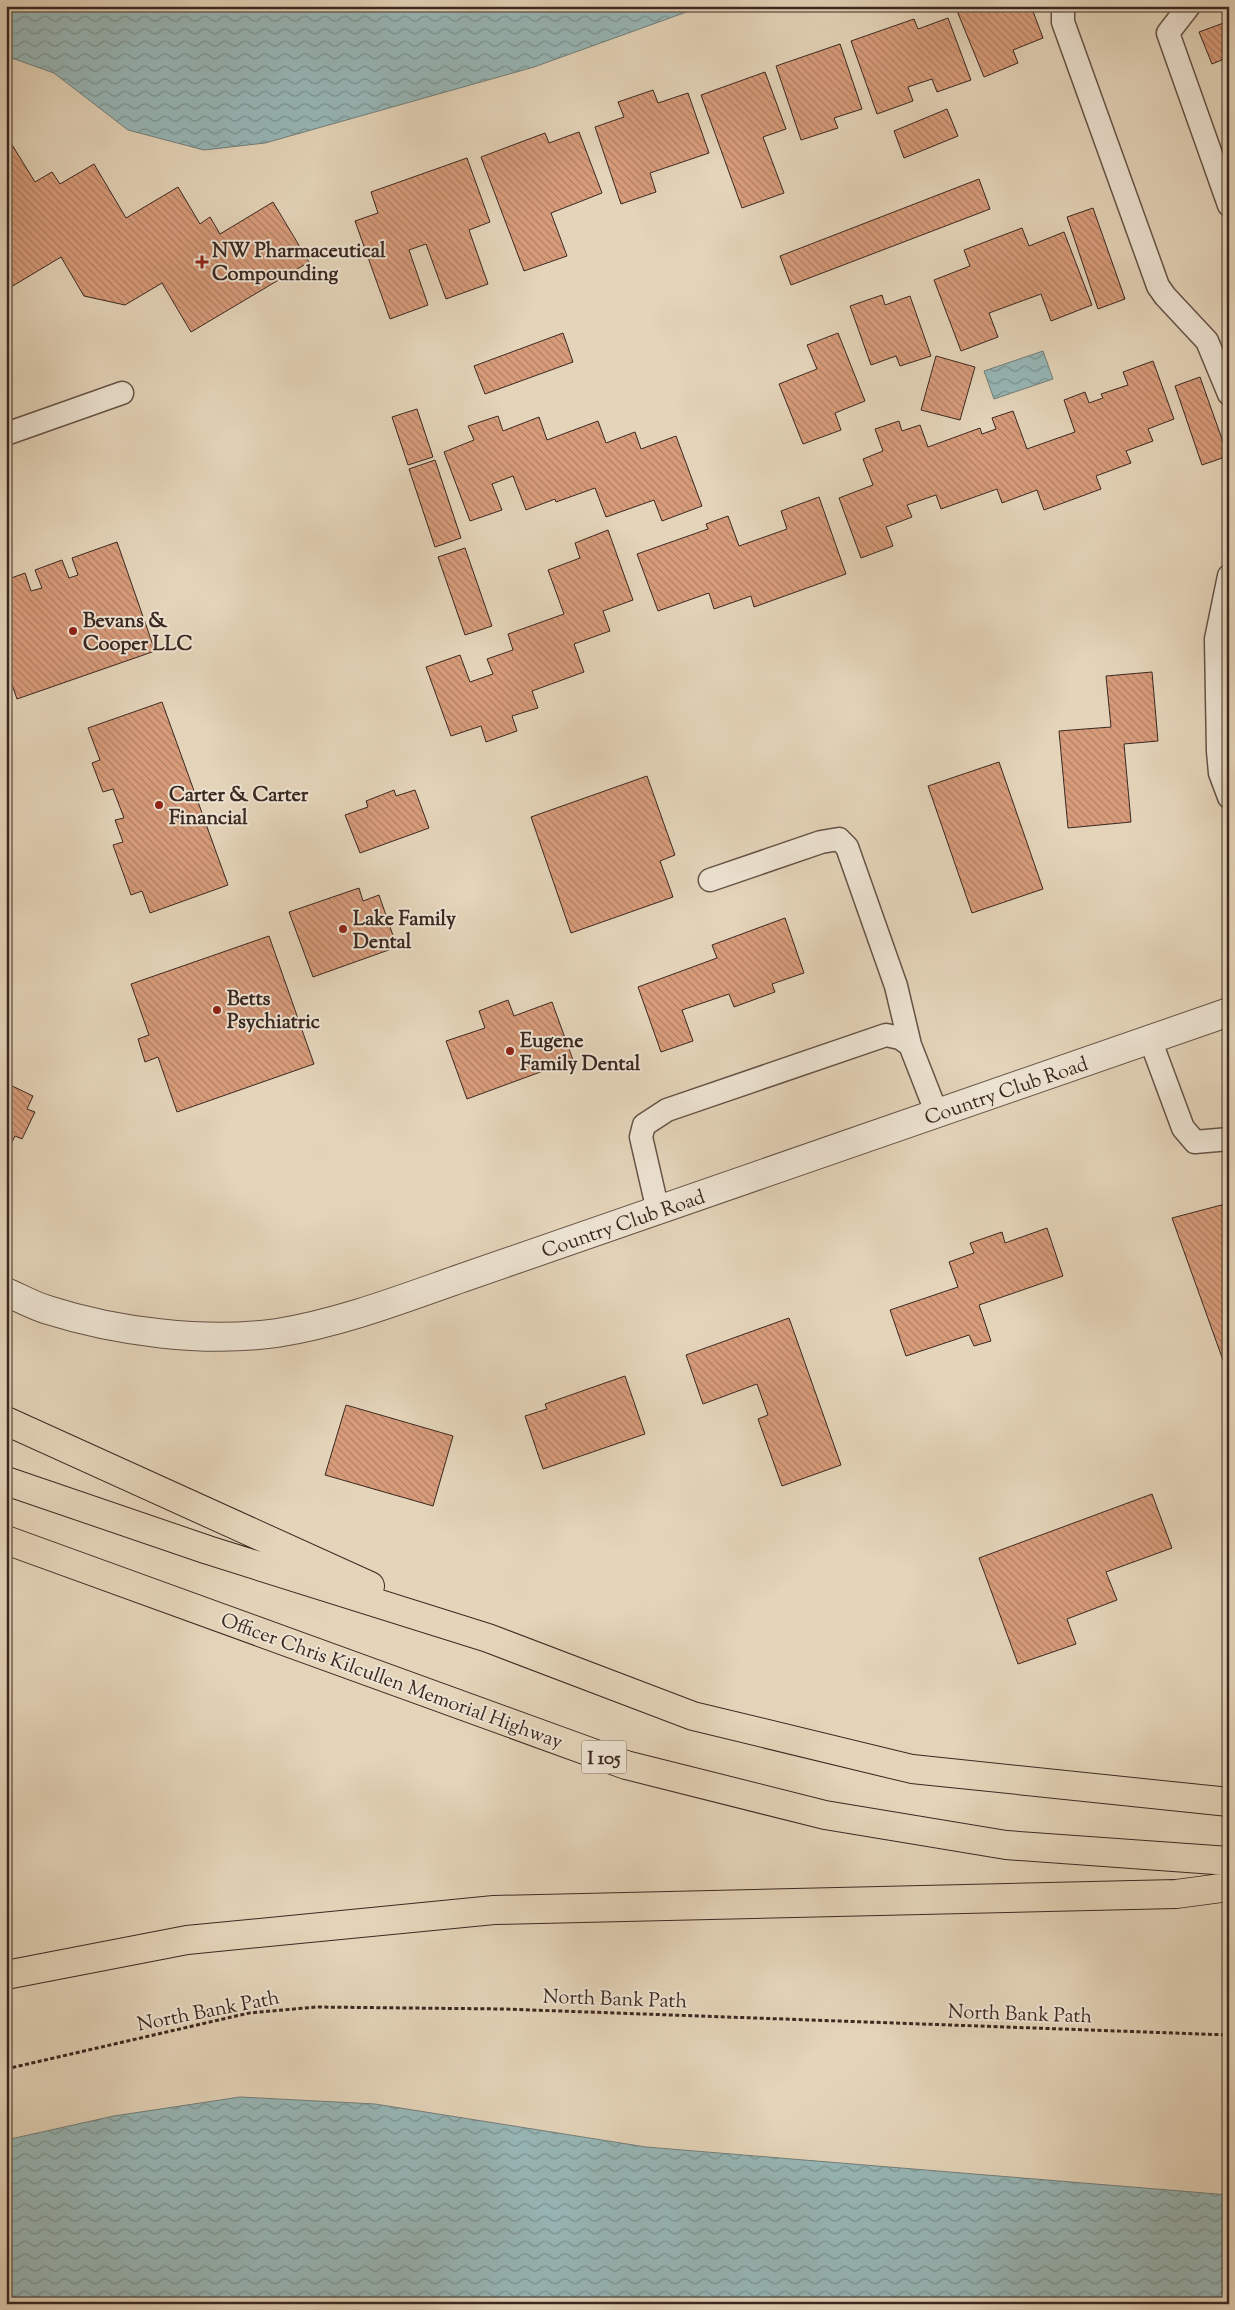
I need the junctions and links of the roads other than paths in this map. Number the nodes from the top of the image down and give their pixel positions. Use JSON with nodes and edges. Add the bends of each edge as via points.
{"nodes":[{"id":1,"x":1063,"y":6,"type":"edge"},
{"id":2,"x":1189,"y":6,"type":"edge"},
{"id":3,"x":1229,"y":205,"type":"edge"},
{"id":4,"x":122,"y":393,"type":"dead end"},
{"id":5,"x":1229,"y":394,"type":"edge"},
{"id":6,"x":6,"y":434,"type":"edge"},
{"id":7,"x":1229,"y":576,"type":"edge"},
{"id":8,"x":1229,"y":797,"type":"edge"},
{"id":9,"x":710,"y":880,"type":"dead end"},
{"id":10,"x":1229,"y":1012,"type":"edge"},
{"id":11,"x":1150,"y":1039,"type":"junction"},
{"id":12,"x":910,"y":1045,"type":"junction"},
{"id":13,"x":937,"y":1114,"type":"junction"},
{"id":14,"x":1229,"y":1139,"type":"edge"},
{"id":15,"x":658,"y":1211,"type":"junction"},
{"id":16,"x":6,"y":1292,"type":"edge"},
{"id":17,"x":6,"y":1421,"type":"edge"},
{"id":18,"x":6,"y":1481,"type":"edge"},
{"id":19,"x":6,"y":1540,"type":"edge"},
{"id":20,"x":488,"y":1638,"type":"junction"},
{"id":21,"x":1229,"y":1802,"type":"edge"},
{"id":22,"x":1229,"y":1862,"type":"edge"},
{"id":23,"x":1229,"y":1887,"type":"edge"},
{"id":24,"x":6,"y":1975,"type":"edge"}],
"edges":[{"from":1,"to":5,"type":"lane","via":[[1062,22],[1158,286],[1207,341]]},
{"from":2,"to":3,"type":"lane","via":[[1168,33]]},
{"from":4,"to":6,"type":"lane"},
{"from":7,"to":8,"type":"lane","via":[[1216,639],[1218,751],[1220,773]]},
{"from":9,"to":12,"type":"lane","via":[[821,842],[839,840],[847,847],[896,986]]},
{"from":10,"to":11,"type":"street","name":"Country Club Road"},
{"from":11,"to":13,"type":"street","name":"Country Club Road"},
{"from":11,"to":14,"type":"lane","via":[[1183,1128],[1195,1142]]},
{"from":12,"to":13,"type":"lane"},
{"from":12,"to":15,"type":"lane","via":[[900,1038],[886,1035],[667,1110],[644,1125],[640,1137]]},
{"from":13,"to":15,"type":"street","name":"Country Club Road"},
{"from":15,"to":16,"type":"street","name":"Country Club Road","via":[[360,1313],[256,1336],[189,1335],[93,1322],[46,1310]]},
{"from":17,"to":20,"type":"highway"},
{"from":18,"to":20,"type":"highway","via":[[208,1550]]},
{"from":19,"to":22,"type":"highway","name":"Officer Chris Kilcullen Memorial Highway","number":"I 105","via":[[626,1765],[825,1814],[1006,1845]]},
{"from":20,"to":21,"type":"highway","via":[[693,1716],[912,1769]]},
{"from":23,"to":24,"type":"highway","via":[[1176,1894],[494,1910],[187,1940]]}]}
